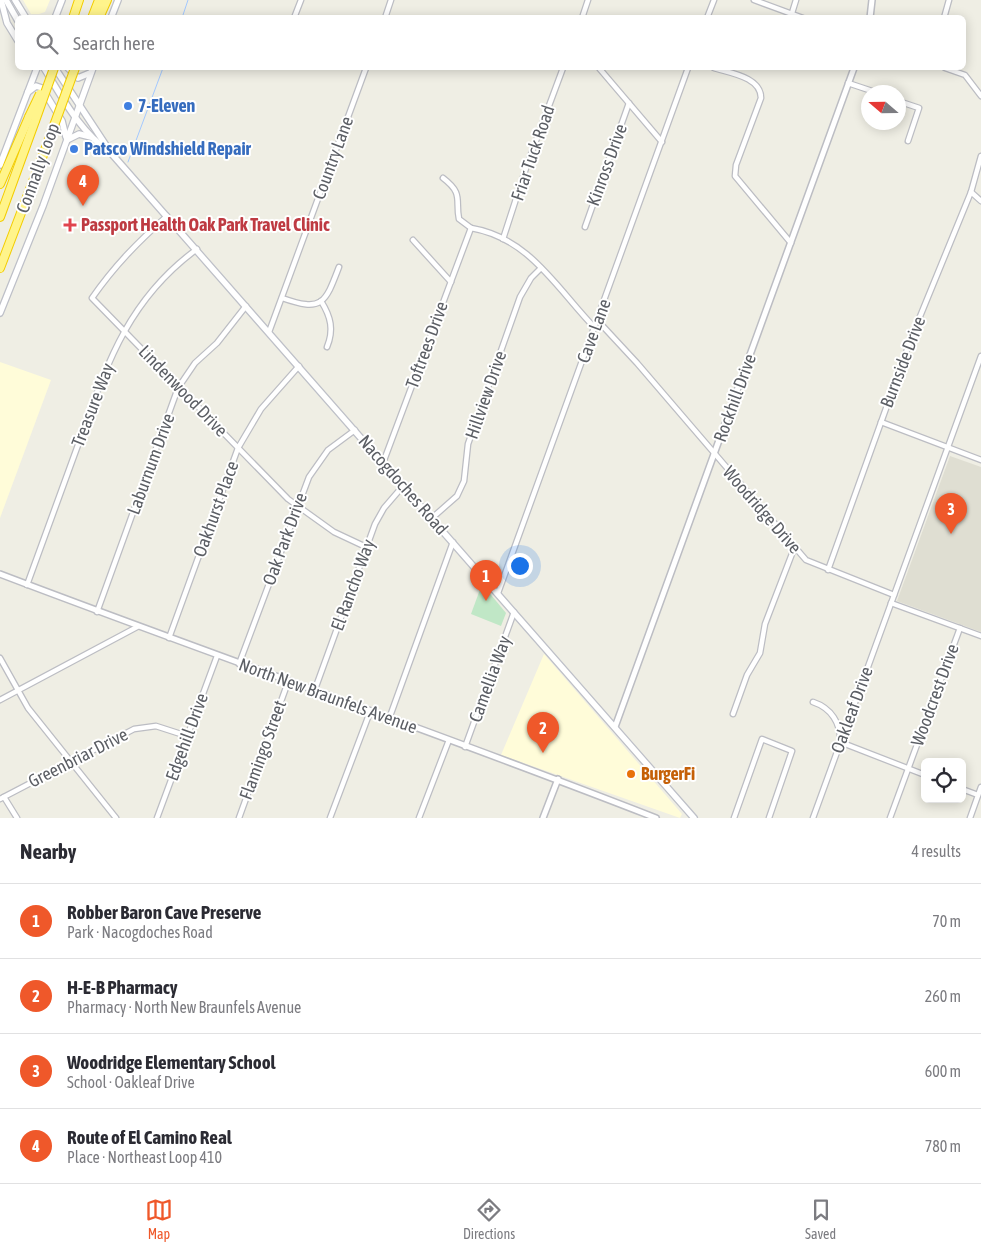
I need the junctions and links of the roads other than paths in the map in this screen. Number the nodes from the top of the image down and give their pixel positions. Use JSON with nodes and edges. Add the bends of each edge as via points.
{"nodes":[{"id":1,"x":1,"y":0,"type":"edge"},
{"id":2,"x":6,"y":0,"type":"edge"},
{"id":3,"x":15,"y":0,"type":"edge"},
{"id":4,"x":62,"y":0,"type":"edge"},
{"id":5,"x":79,"y":0,"type":"edge"},
{"id":6,"x":99,"y":0,"type":"edge"},
{"id":7,"x":107,"y":0,"type":"edge"},
{"id":8,"x":118,"y":0,"type":"edge"},
{"id":9,"x":301,"y":0,"type":"edge"},
{"id":10,"x":391,"y":0,"type":"edge"},
{"id":11,"x":588,"y":0,"type":"edge"},
{"id":12,"x":714,"y":0,"type":"edge"},
{"id":13,"x":754,"y":0,"type":"edge"},
{"id":14,"x":796,"y":0,"type":"edge"},
{"id":15,"x":872,"y":0,"type":"edge"},
{"id":16,"x":949,"y":0,"type":"edge"},
{"id":17,"x":792,"y":13,"type":"junction"},
{"id":18,"x":24,"y":15,"type":"edge"},
{"id":19,"x":56,"y":15,"type":"edge"},
{"id":20,"x":74,"y":15,"type":"edge"},
{"id":21,"x":93,"y":15,"type":"edge"},
{"id":22,"x":100,"y":15,"type":"edge"},
{"id":23,"x":112,"y":15,"type":"edge"},
{"id":24,"x":295,"y":15,"type":"edge"},
{"id":25,"x":385,"y":15,"type":"edge"},
{"id":26,"x":583,"y":15,"type":"edge"},
{"id":27,"x":708,"y":15,"type":"edge"},
{"id":28,"x":796,"y":15,"type":"edge"},
{"id":29,"x":870,"y":15,"type":"edge"},
{"id":30,"x":945,"y":15,"type":"edge"},
{"id":31,"x":15,"y":16,"type":"edge"},
{"id":32,"x":15,"y":36,"type":"edge"},
{"id":33,"x":32,"y":70,"type":"edge"},
{"id":34,"x":35,"y":70,"type":"edge"},
{"id":35,"x":45,"y":70,"type":"edge"},
{"id":36,"x":53,"y":70,"type":"edge"},
{"id":37,"x":55,"y":70,"type":"edge"},
{"id":38,"x":70,"y":70,"type":"edge"},
{"id":39,"x":74,"y":70,"type":"edge"},
{"id":40,"x":92,"y":70,"type":"edge"},
{"id":41,"x":365,"y":70,"type":"edge"},
{"id":42,"x":562,"y":70,"type":"edge"},
{"id":43,"x":601,"y":70,"type":"edge"},
{"id":44,"x":687,"y":70,"type":"edge"},
{"id":45,"x":720,"y":70,"type":"edge"},
{"id":46,"x":853,"y":70,"type":"edge"},
{"id":47,"x":951,"y":70,"type":"edge"},
{"id":48,"x":32,"y":78,"type":"junction"},
{"id":49,"x":848,"y":83,"type":"junction"},
{"id":50,"x":861,"y":87,"type":"edge"},
{"id":51,"x":26,"y":95,"type":"junction"},
{"id":52,"x":981,"y":96,"type":"edge"},
{"id":53,"x":629,"y":103,"type":"junction"},
{"id":54,"x":906,"y":104,"type":"edge"},
{"id":55,"x":79,"y":106,"type":"junction"},
{"id":56,"x":75,"y":117,"type":"junction"},
{"id":57,"x":32,"y":119,"type":"junction"},
{"id":58,"x":93,"y":138,"type":"junction"},
{"id":59,"x":66,"y":141,"type":"junction"},
{"id":60,"x":908,"y":141,"type":"dead end"},
{"id":61,"x":662,"y":142,"type":"junction"},
{"id":62,"x":112,"y":153,"type":"junction"},
{"id":63,"x":981,"y":156,"type":"edge"},
{"id":64,"x":0,"y":164,"type":"edge"},
{"id":65,"x":443,"y":178,"type":"dead end"},
{"id":66,"x":0,"y":184,"type":"edge"},
{"id":67,"x":971,"y":192,"type":"junction"},
{"id":68,"x":981,"y":201,"type":"edge"},
{"id":69,"x":167,"y":216,"type":"junction"},
{"id":70,"x":0,"y":217,"type":"edge"},
{"id":71,"x":585,"y":227,"type":"dead end"},
{"id":72,"x":471,"y":228,"type":"junction"},
{"id":73,"x":504,"y":239,"type":"junction"},
{"id":74,"x":413,"y":240,"type":"dead end"},
{"id":75,"x":791,"y":243,"type":"junction"},
{"id":76,"x":197,"y":249,"type":"junction"},
{"id":77,"x":339,"y":267,"type":"dead end"},
{"id":78,"x":0,"y":268,"type":"edge"},
{"id":79,"x":541,"y":268,"type":"junction"},
{"id":80,"x":451,"y":282,"type":"junction"},
{"id":81,"x":282,"y":298,"type":"junction"},
{"id":82,"x":321,"y":301,"type":"junction"},
{"id":83,"x":246,"y":306,"type":"junction"},
{"id":84,"x":0,"y":313,"type":"edge"},
{"id":85,"x":598,"y":321,"type":"junction"},
{"id":86,"x":595,"y":328,"type":"junction"},
{"id":87,"x":124,"y":331,"type":"junction"},
{"id":88,"x":269,"y":332,"type":"junction"},
{"id":89,"x":327,"y":347,"type":"dead end"},
{"id":90,"x":981,"y":356,"type":"edge"},
{"id":91,"x":299,"y":366,"type":"junction"},
{"id":92,"x":178,"y":388,"type":"junction"},
{"id":93,"x":881,"y":422,"type":"junction"},
{"id":94,"x":355,"y":430,"type":"junction"},
{"id":95,"x":948,"y":447,"type":"junction"},
{"id":96,"x":238,"y":448,"type":"junction"},
{"id":97,"x":715,"y":455,"type":"junction"},
{"id":98,"x":981,"y":460,"type":"edge"},
{"id":99,"x":383,"y":463,"type":"junction"},
{"id":100,"x":404,"y":486,"type":"junction"},
{"id":101,"x":296,"y":506,"type":"junction"},
{"id":102,"x":432,"y":518,"type":"junction"},
{"id":103,"x":453,"y":542,"type":"junction"},
{"id":104,"x":794,"y":546,"type":"junction"},
{"id":105,"x":366,"y":547,"type":"junction"},
{"id":106,"x":828,"y":570,"type":"junction"},
{"id":107,"x":0,"y":574,"type":"edge"},
{"id":108,"x":27,"y":585,"type":"junction"},
{"id":109,"x":498,"y":593,"type":"junction"},
{"id":110,"x":894,"y":596,"type":"junction"},
{"id":111,"x":891,"y":602,"type":"junction"},
{"id":112,"x":97,"y":612,"type":"junction"},
{"id":113,"x":514,"y":612,"type":"junction"},
{"id":114,"x":137,"y":627,"type":"junction"},
{"id":115,"x":960,"y":628,"type":"junction"},
{"id":116,"x":981,"y":636,"type":"edge"},
{"id":117,"x":169,"y":638,"type":"junction"},
{"id":118,"x":216,"y":656,"type":"junction"},
{"id":119,"x":0,"y":658,"type":"edge"},
{"id":120,"x":239,"y":664,"type":"junction"},
{"id":121,"x":288,"y":682,"type":"junction"},
{"id":122,"x":18,"y":690,"type":"junction"},
{"id":123,"x":314,"y":692,"type":"junction"},
{"id":124,"x":0,"y":700,"type":"edge"},
{"id":125,"x":813,"y":702,"type":"dead end"},
{"id":126,"x":370,"y":712,"type":"junction"},
{"id":127,"x":733,"y":714,"type":"dead end"},
{"id":128,"x":389,"y":719,"type":"junction"},
{"id":129,"x":615,"y":727,"type":"junction"},
{"id":130,"x":187,"y":736,"type":"junction"},
{"id":131,"x":448,"y":740,"type":"junction"},
{"id":132,"x":840,"y":742,"type":"junction"},
{"id":133,"x":465,"y":747,"type":"junction"},
{"id":134,"x":70,"y":762,"type":"junction"},
{"id":135,"x":908,"y":769,"type":"junction"},
{"id":136,"x":921,"y":774,"type":"edge"},
{"id":137,"x":558,"y":779,"type":"junction"},
{"id":138,"x":981,"y":787,"type":"edge"},
{"id":139,"x":966,"y":790,"type":"edge"},
{"id":140,"x":978,"y":795,"type":"junction"},
{"id":141,"x":2,"y":798,"type":"edge"},
{"id":142,"x":16,"y":818,"type":"edge"},
{"id":143,"x":116,"y":818,"type":"edge"},
{"id":144,"x":157,"y":818,"type":"edge"},
{"id":145,"x":238,"y":818,"type":"edge"},
{"id":146,"x":330,"y":818,"type":"edge"},
{"id":147,"x":420,"y":818,"type":"edge"},
{"id":148,"x":543,"y":818,"type":"edge"},
{"id":149,"x":656,"y":818,"type":"edge"},
{"id":150,"x":694,"y":818,"type":"edge"},
{"id":151,"x":734,"y":818,"type":"edge"},
{"id":152,"x":769,"y":818,"type":"edge"},
{"id":153,"x":813,"y":818,"type":"edge"},
{"id":154,"x":890,"y":818,"type":"edge"},
{"id":155,"x":970,"y":818,"type":"edge"}],
"edges":[{"from":1,"to":32,"type":"main road","via":[[7,23]]},
{"from":2,"to":31,"type":"main road"},
{"from":3,"to":18,"type":"main road"},
{"from":4,"to":19,"type":"main road"},
{"from":5,"to":20,"type":"highway"},
{"from":6,"to":21,"type":"highway"},
{"from":7,"to":22,"type":"highway"},
{"from":8,"to":23,"type":"main road"},
{"from":9,"to":24,"type":"street"},
{"from":10,"to":25,"type":"street"},
{"from":11,"to":26,"type":"street"},
{"from":12,"to":27,"type":"street"},
{"from":13,"to":17,"type":"street"},
{"from":14,"to":17,"type":"street"},
{"from":15,"to":29,"type":"street"},
{"from":16,"to":30,"type":"street"},
{"from":17,"to":28,"type":"street"},
{"from":33,"to":48,"type":"main road"},
{"from":34,"to":48,"type":"main road"},
{"from":35,"to":56,"type":"main road","name":"Nacogdoches Road"},
{"from":36,"to":57,"type":"highway","name":"Connally Loop","bridge":true},
{"from":37,"to":55,"type":"main road","name":"Nacogdoches Road"},
{"from":38,"to":40,"type":"main road","via":[[78,78]]},
{"from":39,"to":78,"type":"highway","name":"Connally Loop","bridge":true},
{"from":40,"to":55,"type":"main road"},
{"from":41,"to":81,"type":"street","name":"Country Lane"},
{"from":42,"to":73,"type":"street","name":"Friar Tuck Road"},
{"from":43,"to":53,"type":"street"},
{"from":44,"to":61,"type":"street","name":"Cave Lane"},
{"from":45,"to":75,"type":"street","via":[[754,82],[760,90],[761,98],[736,165],[735,176]]},
{"from":46,"to":49,"type":"street","name":"Rockhill Drive"},
{"from":47,"to":52,"type":"street","via":[[965,75]]},
{"from":48,"to":51,"type":"main road"},
{"from":49,"to":50,"type":"street"},
{"from":49,"to":75,"type":"street","name":"Rockhill Drive"},
{"from":51,"to":59,"type":"main road","via":[[33,87],[42,88],[62,121]]},
{"from":51,"to":64,"type":"main road"},
{"from":53,"to":61,"type":"street"},
{"from":53,"to":71,"type":"street","name":"Kinross Drive"},
{"from":54,"to":60,"type":"street","via":[[919,108]]},
{"from":55,"to":56,"type":"main road"},
{"from":55,"to":62,"type":"main road","name":"Nacogdoches Road"},
{"from":56,"to":58,"type":"main road","name":"Nacogdoches Road"},
{"from":56,"to":59,"type":"main road"},
{"from":57,"to":66,"type":"highway"},
{"from":57,"to":70,"type":"highway","name":"Connally Loop"},
{"from":58,"to":59,"type":"main road","via":[[79,134]]},
{"from":58,"to":62,"type":"main road","name":"Nacogdoches Road"},
{"from":59,"to":84,"type":"main road"},
{"from":61,"to":85,"type":"street","name":"Cave Lane"},
{"from":62,"to":69,"type":"main road","name":"Nacogdoches Road"},
{"from":63,"to":67,"type":"street","name":"Burnside Drive"},
{"from":65,"to":72,"type":"street","via":[[459,198],[459,219]]},
{"from":67,"to":68,"type":"street"},
{"from":67,"to":93,"type":"street","name":"Burnside Drive"},
{"from":69,"to":76,"type":"main road","name":"Nacogdoches Road"},
{"from":69,"to":87,"type":"street","name":"Lindenwood Drive","via":[[133,246],[92,298]]},
{"from":72,"to":73,"type":"street"},
{"from":72,"to":80,"type":"street","name":"Toftrees Drive"},
{"from":73,"to":79,"type":"street","via":[[524,250]]},
{"from":74,"to":80,"type":"street"},
{"from":75,"to":97,"type":"street","name":"Rockhill Drive"},
{"from":76,"to":83,"type":"main road","name":"Nacogdoches Road"},
{"from":76,"to":87,"type":"street","name":"Treasure Way","via":[[160,282],[131,317]]},
{"from":77,"to":82,"type":"street","via":[[330,290]]},
{"from":79,"to":86,"type":"street"},
{"from":79,"to":102,"type":"street","name":"Hillview Drive","via":[[530,278],[520,297],[468,444],[461,489]]},
{"from":80,"to":99,"type":"street","name":"Toftrees Drive"},
{"from":81,"to":82,"type":"street","via":[[309,306]]},
{"from":81,"to":88,"type":"street","name":"Country Lane"},
{"from":82,"to":89,"type":"street","via":[[328,312],[331,327]]},
{"from":83,"to":88,"type":"main road","name":"Nacogdoches Road"},
{"from":83,"to":92,"type":"street","name":"Laburnum Drive","via":[[195,363]]},
{"from":85,"to":86,"type":"street","name":"Cave Lane"},
{"from":85,"to":97,"type":"street","name":"Woodridge Drive"},
{"from":86,"to":109,"type":"street","name":"Cave Lane"},
{"from":87,"to":92,"type":"street","name":"Lindenwood Drive"},
{"from":87,"to":108,"type":"street","name":"Treasure Way","via":[[104,373]]},
{"from":88,"to":91,"type":"main road","name":"Nacogdoches Road"},
{"from":90,"to":95,"type":"street"},
{"from":91,"to":94,"type":"main road","name":"Nacogdoches Road"},
{"from":91,"to":96,"type":"street","name":"Oakhurst Place","via":[[261,409]]},
{"from":92,"to":96,"type":"street","name":"Lindenwood Drive"},
{"from":92,"to":112,"type":"street","name":"Laburnum Drive"},
{"from":93,"to":95,"type":"street"},
{"from":93,"to":106,"type":"street","name":"Burnside Drive"},
{"from":94,"to":99,"type":"main road","name":"Nacogdoches Road"},
{"from":94,"to":101,"type":"street","name":"Oak Park Drive","via":[[320,458]]},
{"from":95,"to":98,"type":"street"},
{"from":95,"to":110,"type":"street"},
{"from":96,"to":101,"type":"street","name":"Lindenwood Drive"},
{"from":96,"to":117,"type":"street","name":"Oakhurst Place"},
{"from":97,"to":104,"type":"street","name":"Woodridge Drive"},
{"from":97,"to":129,"type":"street","name":"Rockhill Drive"},
{"from":99,"to":100,"type":"main road","name":"Nacogdoches Road"},
{"from":100,"to":102,"type":"main road","name":"Nacogdoches Road"},
{"from":100,"to":105,"type":"street","name":"El Rancho Way","via":[[384,508]]},
{"from":101,"to":105,"type":"street","name":"Lindenwood Drive","via":[[334,532]]},
{"from":101,"to":120,"type":"street","name":"Oak Park Drive"},
{"from":102,"to":103,"type":"main road","name":"Nacogdoches Road"},
{"from":103,"to":109,"type":"main road","name":"Nacogdoches Road"},
{"from":103,"to":128,"type":"street"},
{"from":104,"to":106,"type":"street","name":"Woodridge Drive","via":[[806,560]]},
{"from":104,"to":127,"type":"street","via":[[765,624],[762,647],[747,675]]},
{"from":105,"to":123,"type":"street","name":"El Rancho Way"},
{"from":106,"to":110,"type":"street","name":"Woodridge Drive"},
{"from":107,"to":108,"type":"street","name":"North New Braunfels Avenue"},
{"from":108,"to":112,"type":"street","name":"North New Braunfels Avenue"},
{"from":109,"to":113,"type":"main road","name":"Nacogdoches Road"},
{"from":110,"to":111,"type":"street","name":"Oakleaf Drive"},
{"from":111,"to":115,"type":"street"},
{"from":111,"to":132,"type":"street","name":"Oakleaf Drive"},
{"from":112,"to":114,"type":"street","name":"North New Braunfels Avenue"},
{"from":113,"to":129,"type":"main road","name":"Nacogdoches Road"},
{"from":113,"to":133,"type":"street","name":"Camellia Way"},
{"from":114,"to":117,"type":"street","name":"North New Braunfels Avenue"},
{"from":114,"to":122,"type":"street"},
{"from":115,"to":116,"type":"street"},
{"from":115,"to":135,"type":"street","name":"Woodcrest Drive"},
{"from":117,"to":118,"type":"street","name":"North New Braunfels Avenue"},
{"from":118,"to":120,"type":"street","name":"North New Braunfels Avenue"},
{"from":118,"to":130,"type":"street","name":"Edgehill Drive"},
{"from":119,"to":122,"type":"street"},
{"from":120,"to":121,"type":"street","name":"North New Braunfels Avenue"},
{"from":121,"to":123,"type":"street","name":"North New Braunfels Avenue"},
{"from":121,"to":145,"type":"street","name":"Flamingo Street"},
{"from":122,"to":124,"type":"street"},
{"from":122,"to":134,"type":"street"},
{"from":123,"to":126,"type":"street","name":"North New Braunfels Avenue"},
{"from":125,"to":132,"type":"street","via":[[823,706],[834,718]]},
{"from":126,"to":128,"type":"street","name":"North New Braunfels Avenue"},
{"from":126,"to":146,"type":"street"},
{"from":128,"to":131,"type":"street","name":"North New Braunfels Avenue"},
{"from":129,"to":150,"type":"main road","name":"Nacogdoches Road"},
{"from":130,"to":134,"type":"street","name":"Greenbriar Drive","via":[[156,726],[143,726]]},
{"from":130,"to":144,"type":"street","name":"Edgehill Drive"},
{"from":131,"to":133,"type":"street","name":"North New Braunfels Avenue"},
{"from":131,"to":147,"type":"street"},
{"from":132,"to":135,"type":"street"},
{"from":132,"to":153,"type":"street","name":"Oakleaf Drive"},
{"from":133,"to":137,"type":"street","name":"North New Braunfels Avenue"},
{"from":134,"to":141,"type":"street","name":"Greenbriar Drive"},
{"from":134,"to":143,"type":"street"},
{"from":135,"to":136,"type":"street"},
{"from":135,"to":154,"type":"street","name":"Woodcrest Drive"},
{"from":137,"to":148,"type":"street"},
{"from":137,"to":149,"type":"street","name":"North New Braunfels Avenue"},
{"from":138,"to":140,"type":"street"},
{"from":139,"to":140,"type":"street"},
{"from":140,"to":155,"type":"street"},
{"from":141,"to":142,"type":"street"},
{"from":151,"to":152,"type":"street","via":[[762,738],[792,751]]}]}
